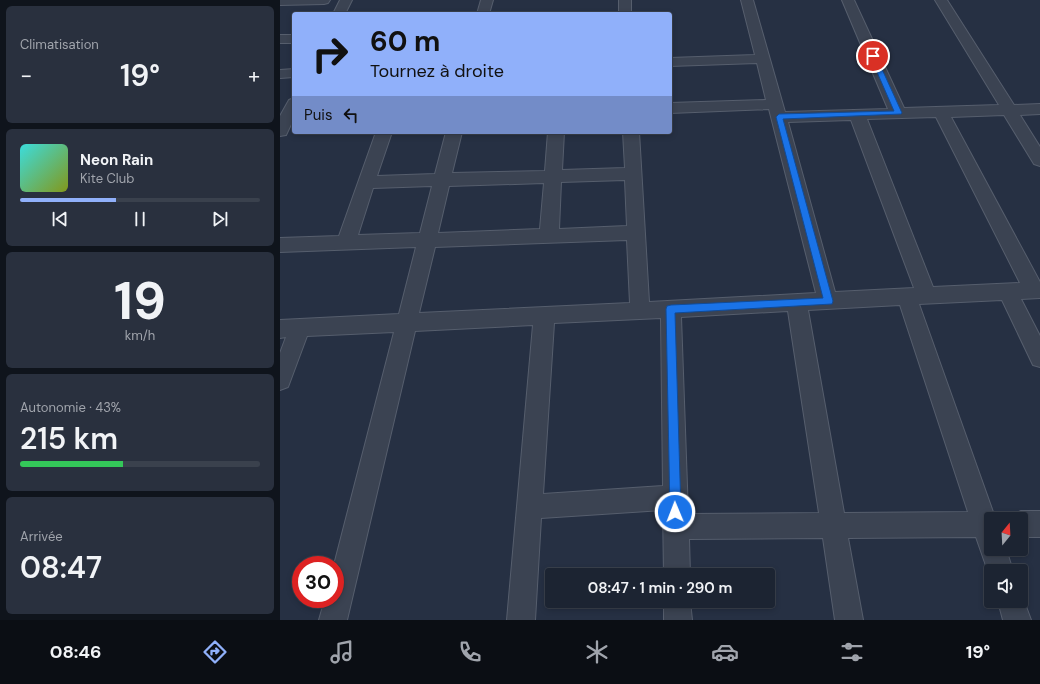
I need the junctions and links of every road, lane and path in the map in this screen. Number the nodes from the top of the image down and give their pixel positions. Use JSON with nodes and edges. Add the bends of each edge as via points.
{"nodes":[{"id":1,"x":324,"y":0,"type":"edge"},
{"id":2,"x":346,"y":0,"type":"edge"},
{"id":3,"x":487,"y":0,"type":"edge"},
{"id":4,"x":625,"y":0,"type":"edge"},
{"id":5,"x":747,"y":0,"type":"edge"},
{"id":6,"x":848,"y":0,"type":"edge"},
{"id":7,"x":940,"y":0,"type":"edge"},
{"id":8,"x":280,"y":2,"type":"edge"},
{"id":9,"x":340,"y":12,"type":"edge"},
{"id":10,"x":484,"y":12,"type":"edge"},
{"id":11,"x":625,"y":12,"type":"edge"},
{"id":12,"x":280,"y":39,"type":"edge"},
{"id":13,"x":292,"y":39,"type":"edge"},
{"id":14,"x":764,"y":59,"type":"junction"},
{"id":15,"x":672,"y":62,"type":"edge"},
{"id":16,"x":292,"y":73,"type":"edge"},
{"id":17,"x":280,"y":74,"type":"edge"},
{"id":18,"x":292,"y":108,"type":"edge"},
{"id":19,"x":672,"y":108,"type":"edge"},
{"id":20,"x":1040,"y":109,"type":"edge"},
{"id":21,"x":777,"y":110,"type":"junction"},
{"id":22,"x":1008,"y":110,"type":"junction"},
{"id":23,"x":941,"y":112,"type":"junction"},
{"id":24,"x":898,"y":113,"type":"junction"},
{"id":25,"x":857,"y":114,"type":"junction"},
{"id":26,"x":285,"y":124,"type":"edge"},
{"id":27,"x":383,"y":134,"type":"edge"},
{"id":28,"x":454,"y":134,"type":"edge"},
{"id":29,"x":556,"y":134,"type":"edge"},
{"id":30,"x":631,"y":134,"type":"edge"},
{"id":31,"x":1040,"y":160,"type":"edge"},
{"id":32,"x":633,"y":174,"type":"junction"},
{"id":33,"x":553,"y":176,"type":"junction"},
{"id":34,"x":442,"y":180,"type":"junction"},
{"id":35,"x":366,"y":182,"type":"junction"},
{"id":36,"x":636,"y":233,"type":"junction"},
{"id":37,"x":549,"y":236,"type":"junction"},
{"id":38,"x":427,"y":240,"type":"junction"},
{"id":39,"x":346,"y":243,"type":"junction"},
{"id":40,"x":280,"y":245,"type":"edge"},
{"id":41,"x":1036,"y":290,"type":"edge"},
{"id":42,"x":1008,"y":292,"type":"junction"},
{"id":43,"x":917,"y":296,"type":"junction"},
{"id":44,"x":828,"y":301,"type":"junction"},
{"id":45,"x":797,"y":303,"type":"junction"},
{"id":46,"x":671,"y":309,"type":"junction"},
{"id":47,"x":640,"y":311,"type":"junction"},
{"id":48,"x":544,"y":316,"type":"junction"},
{"id":49,"x":407,"y":323,"type":"junction"},
{"id":50,"x":290,"y":329,"type":"edge"},
{"id":51,"x":1040,"y":358,"type":"edge"},
{"id":52,"x":280,"y":380,"type":"edge"},
{"id":53,"x":675,"y":497,"type":"junction"},
{"id":54,"x":529,"y":508,"type":"junction"},
{"id":55,"x":984,"y":515,"type":"edge"},
{"id":56,"x":1028,"y":524,"type":"edge"},
{"id":57,"x":1040,"y":524,"type":"edge"},
{"id":58,"x":833,"y":526,"type":"junction"},
{"id":59,"x":676,"y":527,"type":"junction"},
{"id":60,"x":984,"y":531,"type":"edge"},
{"id":61,"x":676,"y":568,"type":"edge"},
{"id":62,"x":677,"y":608,"type":"edge"},
{"id":63,"x":1013,"y":608,"type":"edge"},
{"id":64,"x":333,"y":620,"type":"edge"},
{"id":65,"x":521,"y":620,"type":"edge"},
{"id":66,"x":678,"y":620,"type":"edge"},
{"id":67,"x":849,"y":620,"type":"edge"},
{"id":68,"x":1017,"y":620,"type":"edge"}],
"edges":[{"from":1,"to":8,"type":"street"},
{"from":2,"to":9,"type":"street"},
{"from":3,"to":10,"type":"street"},
{"from":4,"to":11,"type":"street"},
{"from":5,"to":14,"type":"street"},
{"from":6,"to":24,"type":"street"},
{"from":7,"to":22,"type":"street"},
{"from":12,"to":13,"type":"street"},
{"from":14,"to":15,"type":"street"},
{"from":14,"to":21,"type":"street"},
{"from":16,"to":17,"type":"street"},
{"from":18,"to":26,"type":"street"},
{"from":19,"to":21,"type":"street"},
{"from":20,"to":22,"type":"street"},
{"from":21,"to":25,"type":"street"},
{"from":21,"to":44,"type":"street"},
{"from":22,"to":23,"type":"street"},
{"from":22,"to":31,"type":"street"},
{"from":23,"to":24,"type":"street"},
{"from":23,"to":41,"type":"street"},
{"from":24,"to":25,"type":"street"},
{"from":25,"to":43,"type":"street"},
{"from":27,"to":35,"type":"street"},
{"from":28,"to":34,"type":"street"},
{"from":29,"to":33,"type":"street"},
{"from":30,"to":32,"type":"street"},
{"from":32,"to":33,"type":"street"},
{"from":32,"to":36,"type":"street"},
{"from":33,"to":34,"type":"street"},
{"from":33,"to":37,"type":"street"},
{"from":34,"to":35,"type":"street"},
{"from":34,"to":38,"type":"street"},
{"from":35,"to":39,"type":"street"},
{"from":36,"to":37,"type":"street"},
{"from":36,"to":47,"type":"street"},
{"from":37,"to":38,"type":"street"},
{"from":38,"to":39,"type":"street"},
{"from":38,"to":49,"type":"street"},
{"from":39,"to":40,"type":"street"},
{"from":41,"to":42,"type":"street"},
{"from":42,"to":43,"type":"street"},
{"from":42,"to":51,"type":"street"},
{"from":43,"to":44,"type":"street"},
{"from":43,"to":55,"type":"street"},
{"from":44,"to":45,"type":"street"},
{"from":45,"to":46,"type":"street"},
{"from":45,"to":58,"type":"street"},
{"from":46,"to":47,"type":"street"},
{"from":46,"to":53,"type":"street"},
{"from":47,"to":48,"type":"street"},
{"from":48,"to":49,"type":"street"},
{"from":48,"to":54,"type":"street"},
{"from":49,"to":50,"type":"street"},
{"from":49,"to":64,"type":"street"},
{"from":50,"to":52,"type":"street"},
{"from":53,"to":54,"type":"street"},
{"from":53,"to":59,"type":"street"},
{"from":54,"to":65,"type":"street"},
{"from":56,"to":57,"type":"street"},
{"from":58,"to":59,"type":"street"},
{"from":58,"to":60,"type":"street"},
{"from":58,"to":67,"type":"street"},
{"from":59,"to":61,"type":"street"},
{"from":62,"to":66,"type":"street"},
{"from":63,"to":68,"type":"street"}]}
